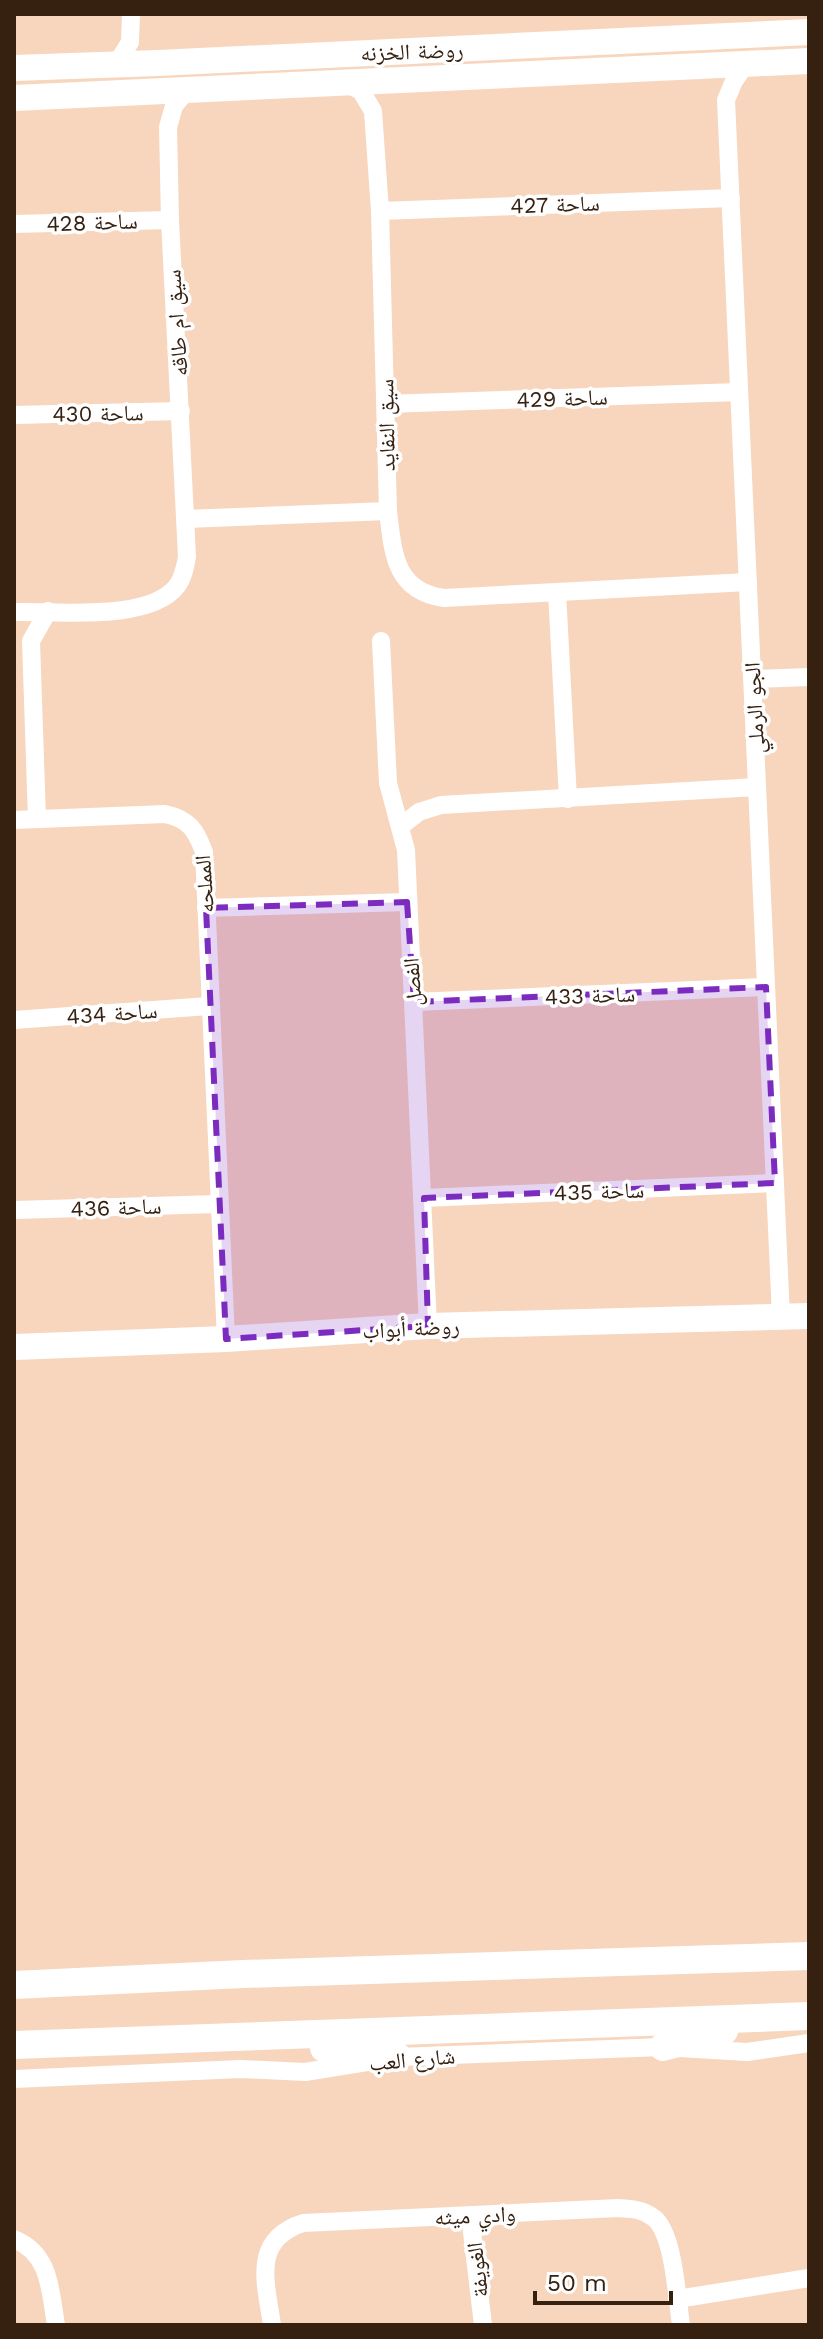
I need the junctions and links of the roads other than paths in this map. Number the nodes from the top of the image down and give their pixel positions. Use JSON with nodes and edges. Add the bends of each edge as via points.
{"nodes":[{"id":1,"x":131,"y":23,"type":"edge"},
{"id":2,"x":809,"y":32,"type":"edge"},
{"id":3,"x":809,"y":61,"type":"edge"},
{"id":4,"x":158,"y":63,"type":"junction"},
{"id":5,"x":746,"y":64,"type":"junction"},
{"id":6,"x":116,"y":65,"type":"junction"},
{"id":7,"x":698,"y":66,"type":"junction"},
{"id":8,"x":14,"y":68,"type":"edge"},
{"id":9,"x":393,"y":80,"type":"junction"},
{"id":10,"x":343,"y":82,"type":"junction"},
{"id":11,"x":187,"y":90,"type":"junction"},
{"id":12,"x":141,"y":92,"type":"junction"},
{"id":13,"x":14,"y":98,"type":"edge"},
{"id":14,"x":726,"y":100,"type":"junction"},
{"id":15,"x":373,"y":111,"type":"junction"},
{"id":16,"x":168,"y":127,"type":"junction"},
{"id":17,"x":731,"y":198,"type":"junction"},
{"id":18,"x":380,"y":211,"type":"junction"},
{"id":19,"x":170,"y":220,"type":"junction"},
{"id":20,"x":14,"y":224,"type":"edge"},
{"id":21,"x":739,"y":392,"type":"junction"},
{"id":22,"x":386,"y":404,"type":"junction"},
{"id":23,"x":181,"y":411,"type":"junction"},
{"id":24,"x":14,"y":415,"type":"edge"},
{"id":25,"x":388,"y":511,"type":"junction"},
{"id":26,"x":186,"y":519,"type":"junction"},
{"id":27,"x":748,"y":582,"type":"junction"},
{"id":28,"x":557,"y":592,"type":"junction"},
{"id":29,"x":48,"y":611,"type":"junction"},
{"id":30,"x":14,"y":612,"type":"edge"},
{"id":31,"x":14,"y":621,"type":"edge"},
{"id":32,"x":31,"y":641,"type":"junction"},
{"id":33,"x":381,"y":641,"type":"dead end"},
{"id":34,"x":809,"y":677,"type":"edge"},
{"id":35,"x":752,"y":679,"type":"junction"},
{"id":36,"x":757,"y":787,"type":"junction"},
{"id":37,"x":568,"y":799,"type":"junction"},
{"id":38,"x":37,"y":819,"type":"junction"},
{"id":39,"x":14,"y":820,"type":"edge"},
{"id":40,"x":401,"y":826,"type":"junction"},
{"id":41,"x":407,"y":902,"type":"junction"},
{"id":42,"x":206,"y":908,"type":"junction"},
{"id":43,"x":766,"y":987,"type":"junction"},
{"id":44,"x":414,"y":1002,"type":"junction"},
{"id":45,"x":209,"y":1006,"type":"junction"},
{"id":46,"x":14,"y":1020,"type":"edge"},
{"id":47,"x":775,"y":1183,"type":"junction"},
{"id":48,"x":424,"y":1198,"type":"junction"},
{"id":49,"x":218,"y":1204,"type":"junction"},
{"id":50,"x":14,"y":1210,"type":"edge"},
{"id":51,"x":809,"y":1316,"type":"edge"},
{"id":52,"x":781,"y":1317,"type":"junction"},
{"id":53,"x":428,"y":1326,"type":"junction"},
{"id":54,"x":226,"y":1339,"type":"junction"},
{"id":55,"x":14,"y":1347,"type":"edge"},
{"id":56,"x":809,"y":1956,"type":"edge"},
{"id":57,"x":14,"y":1985,"type":"edge"},
{"id":58,"x":809,"y":2016,"type":"edge"},
{"id":59,"x":772,"y":2018,"type":"junction"},
{"id":60,"x":232,"y":2038,"type":"junction"},
{"id":61,"x":809,"y":2043,"type":"edge"},
{"id":62,"x":14,"y":2045,"type":"edge"},
{"id":63,"x":663,"y":2047,"type":"junction"},
{"id":64,"x":398,"y":2057,"type":"junction"},
{"id":65,"x":14,"y":2079,"type":"edge"},
{"id":66,"x":470,"y":2215,"type":"junction"},
{"id":67,"x":14,"y":2239,"type":"edge"},
{"id":68,"x":809,"y":2278,"type":"edge"},
{"id":69,"x":677,"y":2299,"type":"junction"},
{"id":70,"x":56,"y":2325,"type":"edge"},
{"id":71,"x":272,"y":2325,"type":"edge"},
{"id":72,"x":483,"y":2325,"type":"edge"},
{"id":73,"x":681,"y":2325,"type":"edge"}],
"edges":[{"from":1,"to":4,"type":"street","via":[[141,51]]},
{"from":1,"to":6,"type":"street","via":[[126,51]]},
{"from":2,"to":4,"type":"street","name":"روضة الخزنه"},
{"from":3,"to":5,"type":"street","name":"روضة الخزنه"},
{"from":4,"to":6,"type":"street","name":"روضة الخزنه"},
{"from":5,"to":7,"type":"street","name":"روضة الخزنه"},
{"from":5,"to":14,"type":"street"},
{"from":6,"to":8,"type":"street","name":"روضة الخزنه"},
{"from":7,"to":9,"type":"street","name":"روضة الخزنه"},
{"from":7,"to":14,"type":"street","via":[[715,80]]},
{"from":9,"to":10,"type":"street","name":"روضة الخزنه"},
{"from":9,"to":15,"type":"street","via":[[380,91]]},
{"from":10,"to":11,"type":"street","name":"روضة الخزنه"},
{"from":10,"to":15,"type":"street","via":[[361,91]]},
{"from":11,"to":12,"type":"street","name":"روضة الخزنه"},
{"from":11,"to":16,"type":"street","name":"سيق ام طاقه","via":[[174,106]]},
{"from":12,"to":13,"type":"street","name":"روضة الخزنه"},
{"from":12,"to":16,"type":"street"},
{"from":14,"to":17,"type":"street","name":"الجو الرملي"},
{"from":15,"to":18,"type":"street","name":"سيق النفايد"},
{"from":16,"to":19,"type":"street","name":"سيق ام طاقه"},
{"from":17,"to":18,"type":"street","name":"ساحة 427"},
{"from":17,"to":21,"type":"street","name":"الجو الرملي"},
{"from":18,"to":22,"type":"street","name":"سيق النفايد"},
{"from":19,"to":20,"type":"street","name":"ساحة 428"},
{"from":19,"to":23,"type":"street","name":"سيق ام طاقه"},
{"from":21,"to":22,"type":"street","name":"ساحة 429"},
{"from":21,"to":27,"type":"street","name":"الجو الرملي"},
{"from":22,"to":25,"type":"street","name":"سيق النفايد"},
{"from":23,"to":24,"type":"street","name":"ساحة 430"},
{"from":23,"to":26,"type":"street","name":"سيق ام طاقه"},
{"from":25,"to":26,"type":"street"},
{"from":25,"to":28,"type":"street","name":"سيق النفايد","via":[[398,568],[431,596]]},
{"from":26,"to":29,"type":"street","name":"سيق ام طاقه","via":[[183,575],[166,596],[140,609]]},
{"from":27,"to":28,"type":"street","name":"سيق النفايد"},
{"from":27,"to":35,"type":"street","name":"الجو الرملي"},
{"from":28,"to":37,"type":"street"},
{"from":29,"to":30,"type":"street","name":"سيق ام طاقه"},
{"from":29,"to":32,"type":"street"},
{"from":31,"to":32,"type":"street"},
{"from":32,"to":38,"type":"street"},
{"from":33,"to":40,"type":"street","name":"الفصل","via":[[388,783]]},
{"from":34,"to":35,"type":"street"},
{"from":35,"to":36,"type":"street","name":"الجو الرملي"},
{"from":36,"to":37,"type":"street"},
{"from":36,"to":43,"type":"street","name":"الجو الرملي"},
{"from":37,"to":40,"type":"street","via":[[441,805],[419,812]]},
{"from":38,"to":39,"type":"street","name":"المملحه"},
{"from":38,"to":42,"type":"street","name":"المملحه","via":[[165,814],[184,820],[192,825],[204,852]]},
{"from":40,"to":41,"type":"street","name":"الفصل"},
{"from":41,"to":42,"type":"street"},
{"from":41,"to":44,"type":"street","name":"الفصل"},
{"from":42,"to":45,"type":"street","name":"المملحه"},
{"from":43,"to":44,"type":"street","name":"ساحة 433"},
{"from":43,"to":47,"type":"street","name":"الجو الرملي"},
{"from":44,"to":48,"type":"street","name":"الفصل"},
{"from":45,"to":46,"type":"street","name":"ساحة 434"},
{"from":45,"to":49,"type":"street","name":"المملحه"},
{"from":47,"to":48,"type":"street","name":"ساحة 435"},
{"from":47,"to":52,"type":"street","name":"الجو الرملي"},
{"from":48,"to":53,"type":"street","name":"الفصل"},
{"from":49,"to":50,"type":"street","name":"ساحة 436"},
{"from":49,"to":54,"type":"street","name":"المملحه"},
{"from":51,"to":52,"type":"street","name":"روضة أبواب"},
{"from":52,"to":53,"type":"street","name":"روضة أبواب"},
{"from":53,"to":54,"type":"street","name":"روضة أبواب"},
{"from":54,"to":55,"type":"street","name":"روضة أبواب"},
{"from":56,"to":57,"type":"main road"},
{"from":58,"to":59,"type":"main road","name":"شارع العب"},
{"from":59,"to":60,"type":"main road","name":"شارع العب"},
{"from":59,"to":63,"type":"main road"},
{"from":60,"to":62,"type":"main road","name":"شارع العب"},
{"from":60,"to":64,"type":"main road"},
{"from":61,"to":63,"type":"street","name":"شارع العب","via":[[747,2052]]},
{"from":63,"to":64,"type":"street","name":"شارع العب"},
{"from":64,"to":65,"type":"street","name":"شارع العب","via":[[305,2072]]},
{"from":66,"to":69,"type":"street","name":"وادي ميثه","via":[[637,2209],[654,2217],[665,2232]]},
{"from":66,"to":71,"type":"street","name":"وادي ميثه","via":[[291,2227],[266,2257]]},
{"from":66,"to":72,"type":"street","name":"الغويفة"},
{"from":67,"to":70,"type":"street","via":[[45,2266]]},
{"from":68,"to":69,"type":"street"},
{"from":69,"to":73,"type":"street","name":"وادي ميثه"}]}
